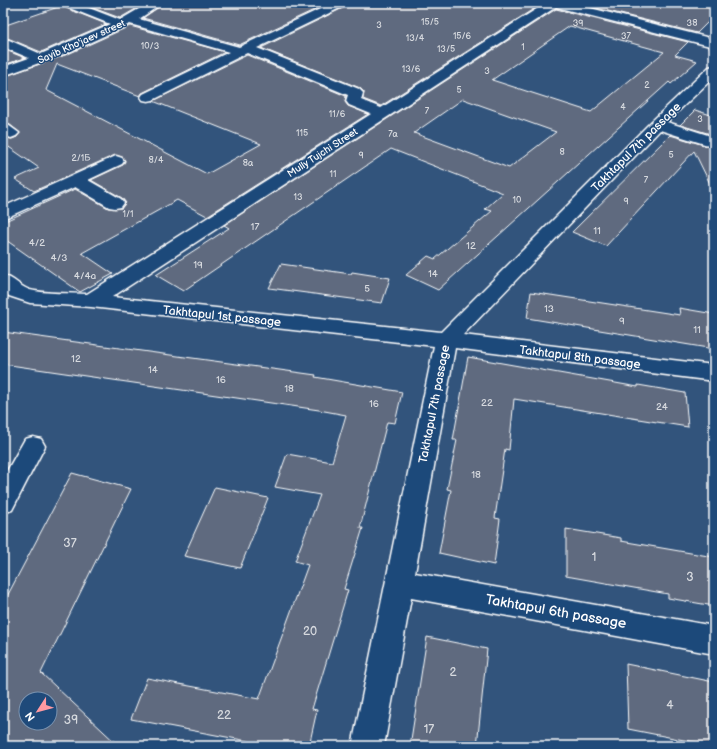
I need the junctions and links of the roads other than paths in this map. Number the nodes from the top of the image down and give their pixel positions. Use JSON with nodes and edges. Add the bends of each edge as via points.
{"nodes":[{"id":1,"x":135,"y":3,"type":"edge"},
{"id":2,"x":342,"y":3,"type":"edge"},
{"id":3,"x":555,"y":3,"type":"edge"},
{"id":4,"x":71,"y":5,"type":"dead end"},
{"id":5,"x":153,"y":5,"type":"edge"},
{"id":6,"x":125,"y":22,"type":"junction"},
{"id":7,"x":5,"y":43,"type":"dead end"},
{"id":8,"x":714,"y":43,"type":"edge"},
{"id":9,"x":243,"y":50,"type":"junction"},
{"id":10,"x":41,"y":59,"type":"junction"},
{"id":11,"x":714,"y":70,"type":"edge"},
{"id":12,"x":3,"y":72,"type":"edge"},
{"id":13,"x":148,"y":97,"type":"dead end"},
{"id":14,"x":382,"y":114,"type":"junction"},
{"id":15,"x":657,"y":124,"type":"junction"},
{"id":16,"x":714,"y":142,"type":"edge"},
{"id":17,"x":116,"y":161,"type":"dead end"},
{"id":18,"x":75,"y":180,"type":"junction"},
{"id":19,"x":115,"y":203,"type":"dead end"},
{"id":20,"x":3,"y":214,"type":"edge"},
{"id":21,"x":3,"y":281,"type":"edge"},
{"id":22,"x":91,"y":301,"type":"junction"},
{"id":23,"x":446,"y":340,"type":"junction"},
{"id":24,"x":714,"y":373,"type":"edge"},
{"id":25,"x":32,"y":446,"type":"dead end"},
{"id":26,"x":3,"y":502,"type":"edge"},
{"id":27,"x":398,"y":583,"type":"junction"},
{"id":28,"x":714,"y":640,"type":"edge"},
{"id":29,"x":368,"y":746,"type":"edge"}],
"edges":[{"from":1,"to":5,"type":"street"},
{"from":2,"to":9,"type":"street"},
{"from":3,"to":8,"type":"street"},
{"from":3,"to":14,"type":"street","name":"Mully Tujchi Street"},
{"from":4,"to":6,"type":"street"},
{"from":5,"to":6,"type":"street","name":"Sayib Kho'jaev street"},
{"from":6,"to":9,"type":"street","via":[[180,32]]},
{"from":6,"to":10,"type":"street","name":"Sayib Kho'jaev street"},
{"from":7,"to":10,"type":"street"},
{"from":9,"to":13,"type":"street"},
{"from":9,"to":14,"type":"street","via":[[354,92],[356,94],[352,101]]},
{"from":10,"to":12,"type":"street","name":"Sayib Kho'jaev street"},
{"from":11,"to":15,"type":"street","name":"Takhtapul 7th passage"},
{"from":14,"to":22,"type":"street","name":"Mully Tujchi Street"},
{"from":15,"to":16,"type":"street"},
{"from":15,"to":23,"type":"street","name":"Takhtapul 7th passage"},
{"from":17,"to":18,"type":"street"},
{"from":18,"to":19,"type":"street"},
{"from":18,"to":20,"type":"street"},
{"from":21,"to":22,"type":"street","name":"Takhtapul 1st passage","via":[[16,292],[30,297]]},
{"from":22,"to":23,"type":"street","name":"Takhtapul 1st passage"},
{"from":23,"to":24,"type":"street","name":"Takhtapul 8th passage"},
{"from":23,"to":27,"type":"street","name":"Takhtapul 7th passage"},
{"from":25,"to":26,"type":"street"},
{"from":27,"to":28,"type":"street","name":"Takhtapul 6th passage"},
{"from":27,"to":29,"type":"street","name":"Takhtapul 7th passage"}]}
